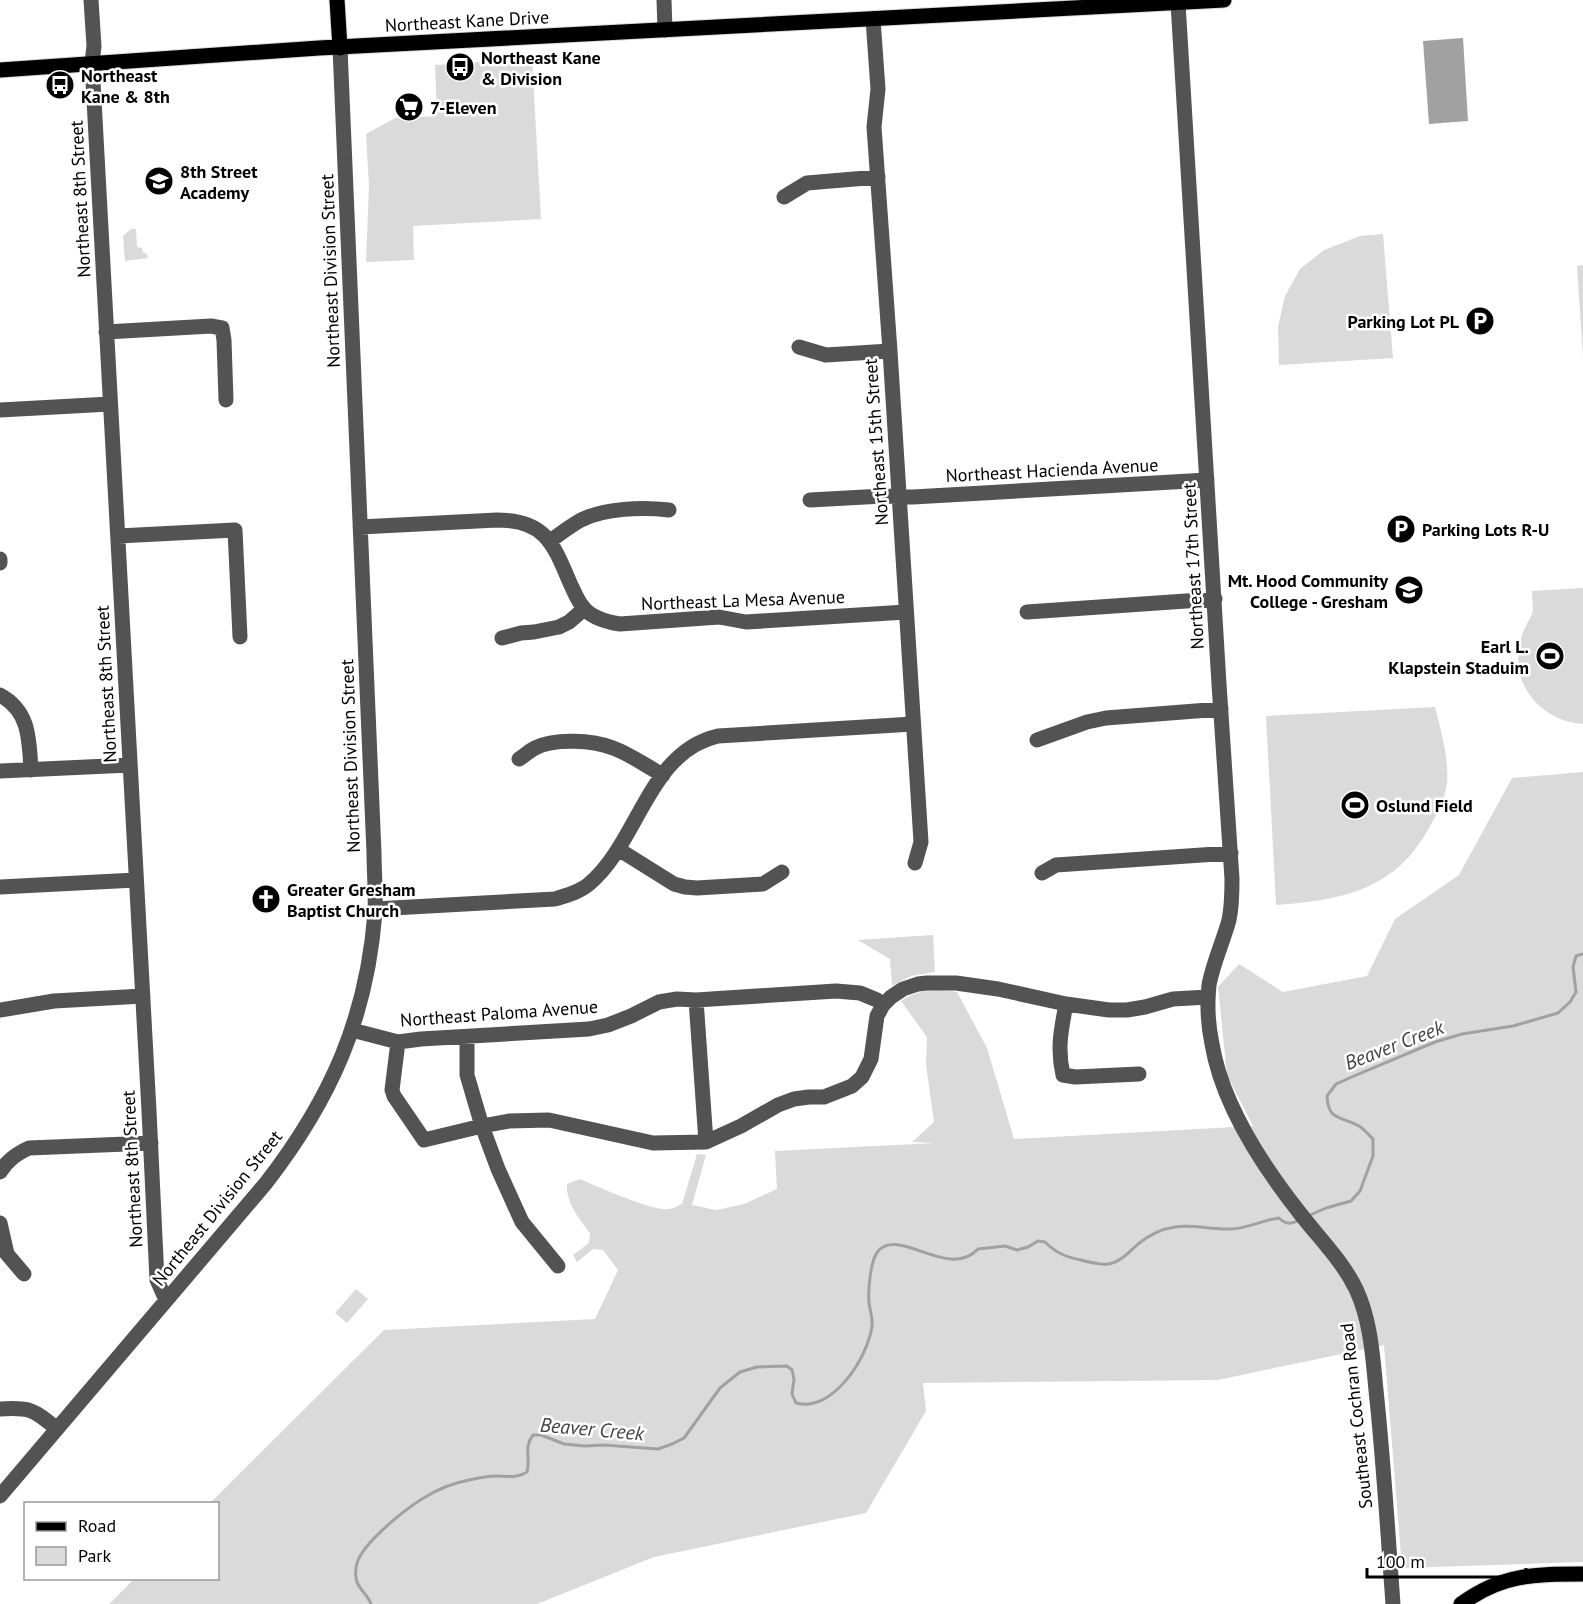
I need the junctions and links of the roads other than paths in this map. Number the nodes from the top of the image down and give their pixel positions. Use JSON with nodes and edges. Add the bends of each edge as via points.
{"nodes":[{"id":1,"x":91,"y":0,"type":"edge"},
{"id":2,"x":337,"y":0,"type":"edge"},
{"id":3,"x":664,"y":0,"type":"edge"},
{"id":4,"x":1224,"y":0,"type":"edge"},
{"id":5,"x":1178,"y":3,"type":"junction"},
{"id":6,"x":1055,"y":4,"type":"edge"},
{"id":7,"x":873,"y":19,"type":"junction"},
{"id":8,"x":665,"y":30,"type":"junction"},
{"id":9,"x":340,"y":48,"type":"junction"},
{"id":10,"x":92,"y":63,"type":"junction"},
{"id":11,"x":0,"y":70,"type":"edge"},
{"id":12,"x":878,"y":177,"type":"junction"},
{"id":13,"x":784,"y":197,"type":"dead end"},
{"id":14,"x":106,"y":332,"type":"junction"},
{"id":15,"x":799,"y":347,"type":"dead end"},
{"id":16,"x":890,"y":351,"type":"junction"},
{"id":17,"x":226,"y":400,"type":"dead end"},
{"id":18,"x":110,"y":404,"type":"junction"},
{"id":19,"x":0,"y":410,"type":"edge"},
{"id":20,"x":1207,"y":480,"type":"junction"},
{"id":21,"x":899,"y":497,"type":"junction"},
{"id":22,"x":810,"y":500,"type":"dead end"},
{"id":23,"x":669,"y":510,"type":"dead end"},
{"id":24,"x":360,"y":527,"type":"junction"},
{"id":25,"x":117,"y":536,"type":"junction"},
{"id":26,"x":550,"y":541,"type":"junction"},
{"id":27,"x":1215,"y":599,"type":"junction"},
{"id":28,"x":584,"y":609,"type":"junction"},
{"id":29,"x":906,"y":612,"type":"junction"},
{"id":30,"x":1028,"y":612,"type":"dead end"},
{"id":31,"x":240,"y":637,"type":"dead end"},
{"id":32,"x":502,"y":638,"type":"dead end"},
{"id":33,"x":0,"y":695,"type":"edge"},
{"id":34,"x":1221,"y":709,"type":"junction"},
{"id":35,"x":913,"y":724,"type":"junction"},
{"id":36,"x":1037,"y":740,"type":"dead end"},
{"id":37,"x":519,"y":759,"type":"dead end"},
{"id":38,"x":130,"y":765,"type":"junction"},
{"id":39,"x":31,"y":770,"type":"junction"},
{"id":40,"x":0,"y":771,"type":"edge"},
{"id":41,"x":663,"y":775,"type":"junction"},
{"id":42,"x":618,"y":849,"type":"junction"},
{"id":43,"x":1231,"y":854,"type":"junction"},
{"id":44,"x":915,"y":863,"type":"dead end"},
{"id":45,"x":782,"y":872,"type":"dead end"},
{"id":46,"x":1042,"y":873,"type":"dead end"},
{"id":47,"x":136,"y":880,"type":"junction"},
{"id":48,"x":0,"y":887,"type":"edge"},
{"id":49,"x":375,"y":909,"type":"junction"},
{"id":50,"x":143,"y":996,"type":"junction"},
{"id":51,"x":1208,"y":997,"type":"junction"},
{"id":52,"x":696,"y":1000,"type":"junction"},
{"id":53,"x":1066,"y":1004,"type":"junction"},
{"id":54,"x":883,"y":1005,"type":"junction"},
{"id":55,"x":0,"y":1010,"type":"edge"},
{"id":56,"x":352,"y":1030,"type":"junction"},
{"id":57,"x":466,"y":1037,"type":"junction"},
{"id":58,"x":398,"y":1042,"type":"junction"},
{"id":59,"x":1139,"y":1074,"type":"dead end"},
{"id":60,"x":1239,"y":1119,"type":"joint"},
{"id":61,"x":482,"y":1126,"type":"junction"},
{"id":62,"x":706,"y":1142,"type":"junction"},
{"id":63,"x":151,"y":1143,"type":"junction"},
{"id":64,"x":0,"y":1173,"type":"edge"},
{"id":65,"x":0,"y":1223,"type":"edge"},
{"id":66,"x":558,"y":1266,"type":"dead end"},
{"id":67,"x":24,"y":1274,"type":"dead end"},
{"id":68,"x":166,"y":1300,"type":"junction"},
{"id":69,"x":0,"y":1409,"type":"edge"},
{"id":70,"x":57,"y":1429,"type":"junction"},
{"id":71,"x":0,"y":1496,"type":"edge"},
{"id":72,"x":1583,"y":1574,"type":"edge"},
{"id":73,"x":1393,"y":1604,"type":"edge"},
{"id":74,"x":1461,"y":1604,"type":"edge"}],
"edges":[{"from":1,"to":10,"type":"street","name":"Northeast 8th Street"},
{"from":2,"to":9,"type":"main road","name":"Northeast Division Street"},
{"from":3,"to":8,"type":"street"},
{"from":4,"to":5,"type":"main road","name":"Northeast Kane Drive"},
{"from":5,"to":6,"type":"main road","name":"Northeast Kane Drive"},
{"from":5,"to":20,"type":"street","name":"Northeast 17th Street"},
{"from":6,"to":7,"type":"main road","name":"Northeast Kane Drive"},
{"from":7,"to":8,"type":"main road","name":"Northeast Kane Drive"},
{"from":7,"to":12,"type":"street","name":"Northeast 15th Street"},
{"from":8,"to":9,"type":"main road","name":"Northeast Kane Drive"},
{"from":9,"to":10,"type":"main road","name":"Northeast Kane Drive"},
{"from":9,"to":24,"type":"street","name":"Northeast Division Street"},
{"from":10,"to":11,"type":"main road","name":"Northeast Kane Drive"},
{"from":10,"to":14,"type":"street","name":"Northeast 8th Street"},
{"from":12,"to":13,"type":"street","via":[[807,183]]},
{"from":12,"to":16,"type":"street","name":"Northeast 15th Street"},
{"from":14,"to":17,"type":"street","via":[[222,328]]},
{"from":14,"to":18,"type":"street","name":"Northeast 8th Street"},
{"from":15,"to":16,"type":"street","via":[[826,355]]},
{"from":16,"to":21,"type":"street","name":"Northeast 15th Street"},
{"from":18,"to":19,"type":"street"},
{"from":18,"to":25,"type":"street","name":"Northeast 8th Street"},
{"from":20,"to":21,"type":"street","name":"Northeast Hacienda Avenue"},
{"from":20,"to":27,"type":"street","name":"Northeast 17th Street"},
{"from":21,"to":22,"type":"street","name":"Northeast Hacienda Avenue"},
{"from":21,"to":29,"type":"street","name":"Northeast 15th Street"},
{"from":23,"to":26,"type":"street","via":[[594,514]]},
{"from":24,"to":26,"type":"street","via":[[513,520],[542,532]]},
{"from":24,"to":49,"type":"street","name":"Northeast Division Street"},
{"from":25,"to":31,"type":"street","via":[[235,530]]},
{"from":25,"to":38,"type":"street","name":"Northeast 8th Street"},
{"from":26,"to":28,"type":"street"},
{"from":27,"to":30,"type":"street"},
{"from":27,"to":34,"type":"street","name":"Northeast 17th Street"},
{"from":28,"to":29,"type":"street","name":"Northeast La Mesa Avenue","via":[[607,622],[620,624],[719,617],[746,622]]},
{"from":28,"to":32,"type":"street","via":[[559,627]]},
{"from":29,"to":35,"type":"street","name":"Northeast 15th Street"},
{"from":33,"to":39,"type":"street","via":[[24,719]]},
{"from":34,"to":36,"type":"street","via":[[1106,718]]},
{"from":34,"to":43,"type":"street","name":"Northeast 17th Street"},
{"from":35,"to":41,"type":"street","via":[[718,736],[685,750]]},
{"from":35,"to":44,"type":"street","name":"Northeast 15th Street","via":[[921,842]]},
{"from":37,"to":41,"type":"street","via":[[554,742],[585,741],[615,748]]},
{"from":38,"to":39,"type":"street"},
{"from":38,"to":47,"type":"street","name":"Northeast 8th Street"},
{"from":39,"to":40,"type":"street"},
{"from":41,"to":42,"type":"street"},
{"from":42,"to":45,"type":"street","via":[[685,887],[763,884]]},
{"from":42,"to":49,"type":"street","via":[[588,885],[555,899]]},
{"from":43,"to":46,"type":"street","via":[[1056,865]]},
{"from":43,"to":51,"type":"street","name":"Northeast 17th Street","via":[[1231,907]]},
{"from":47,"to":48,"type":"street"},
{"from":47,"to":50,"type":"street","name":"Northeast 8th Street"},
{"from":49,"to":56,"type":"street","name":"Northeast Division Street","via":[[368,966]]},
{"from":50,"to":55,"type":"street","via":[[54,1001]]},
{"from":50,"to":63,"type":"street","name":"Northeast 8th Street"},
{"from":51,"to":53,"type":"street","via":[[1173,999],[1127,1010]]},
{"from":51,"to":60,"type":"street","name":"Northeast 17th Street","via":[[1215,1060]]},
{"from":52,"to":54,"type":"street","name":"Northeast Paloma Avenue","via":[[836,991],[860,993]]},
{"from":52,"to":57,"type":"street","name":"Northeast Paloma Avenue","via":[[659,1002],[590,1029]]},
{"from":52,"to":62,"type":"street"},
{"from":53,"to":54,"type":"street","via":[[998,989],[937,983],[903,989]]},
{"from":53,"to":59,"type":"street","via":[[1059,1047],[1063,1075]]},
{"from":54,"to":62,"type":"street","via":[[877,1016],[871,1059],[852,1086],[824,1097],[794,1099],[778,1105]]},
{"from":56,"to":58,"type":"street","name":"Northeast Paloma Avenue"},
{"from":56,"to":68,"type":"street","name":"Northeast Division Street","via":[[338,1068],[290,1151]]},
{"from":57,"to":58,"type":"street","name":"Northeast Paloma Avenue"},
{"from":57,"to":61,"type":"street","via":[[467,1075]]},
{"from":58,"to":61,"type":"street","via":[[392,1090],[424,1140]]},
{"from":60,"to":73,"type":"street","name":"Southeast Cochran Road","via":[[1282,1189],[1344,1268],[1365,1314],[1380,1431]]},
{"from":61,"to":62,"type":"street","via":[[549,1120],[653,1143]]},
{"from":61,"to":66,"type":"street","via":[[522,1222]]},
{"from":63,"to":64,"type":"street","via":[[29,1148],[7,1161]]},
{"from":63,"to":68,"type":"street","name":"Northeast 8th Street","via":[[157,1280]]},
{"from":65,"to":67,"type":"street","via":[[7,1254]]},
{"from":68,"to":70,"type":"street","name":"Northeast Division Street"},
{"from":69,"to":70,"type":"street","via":[[32,1410]]},
{"from":70,"to":71,"type":"street","name":"Northeast Division Street"},
{"from":72,"to":74,"type":"main road","via":[[1509,1579]]}]}
